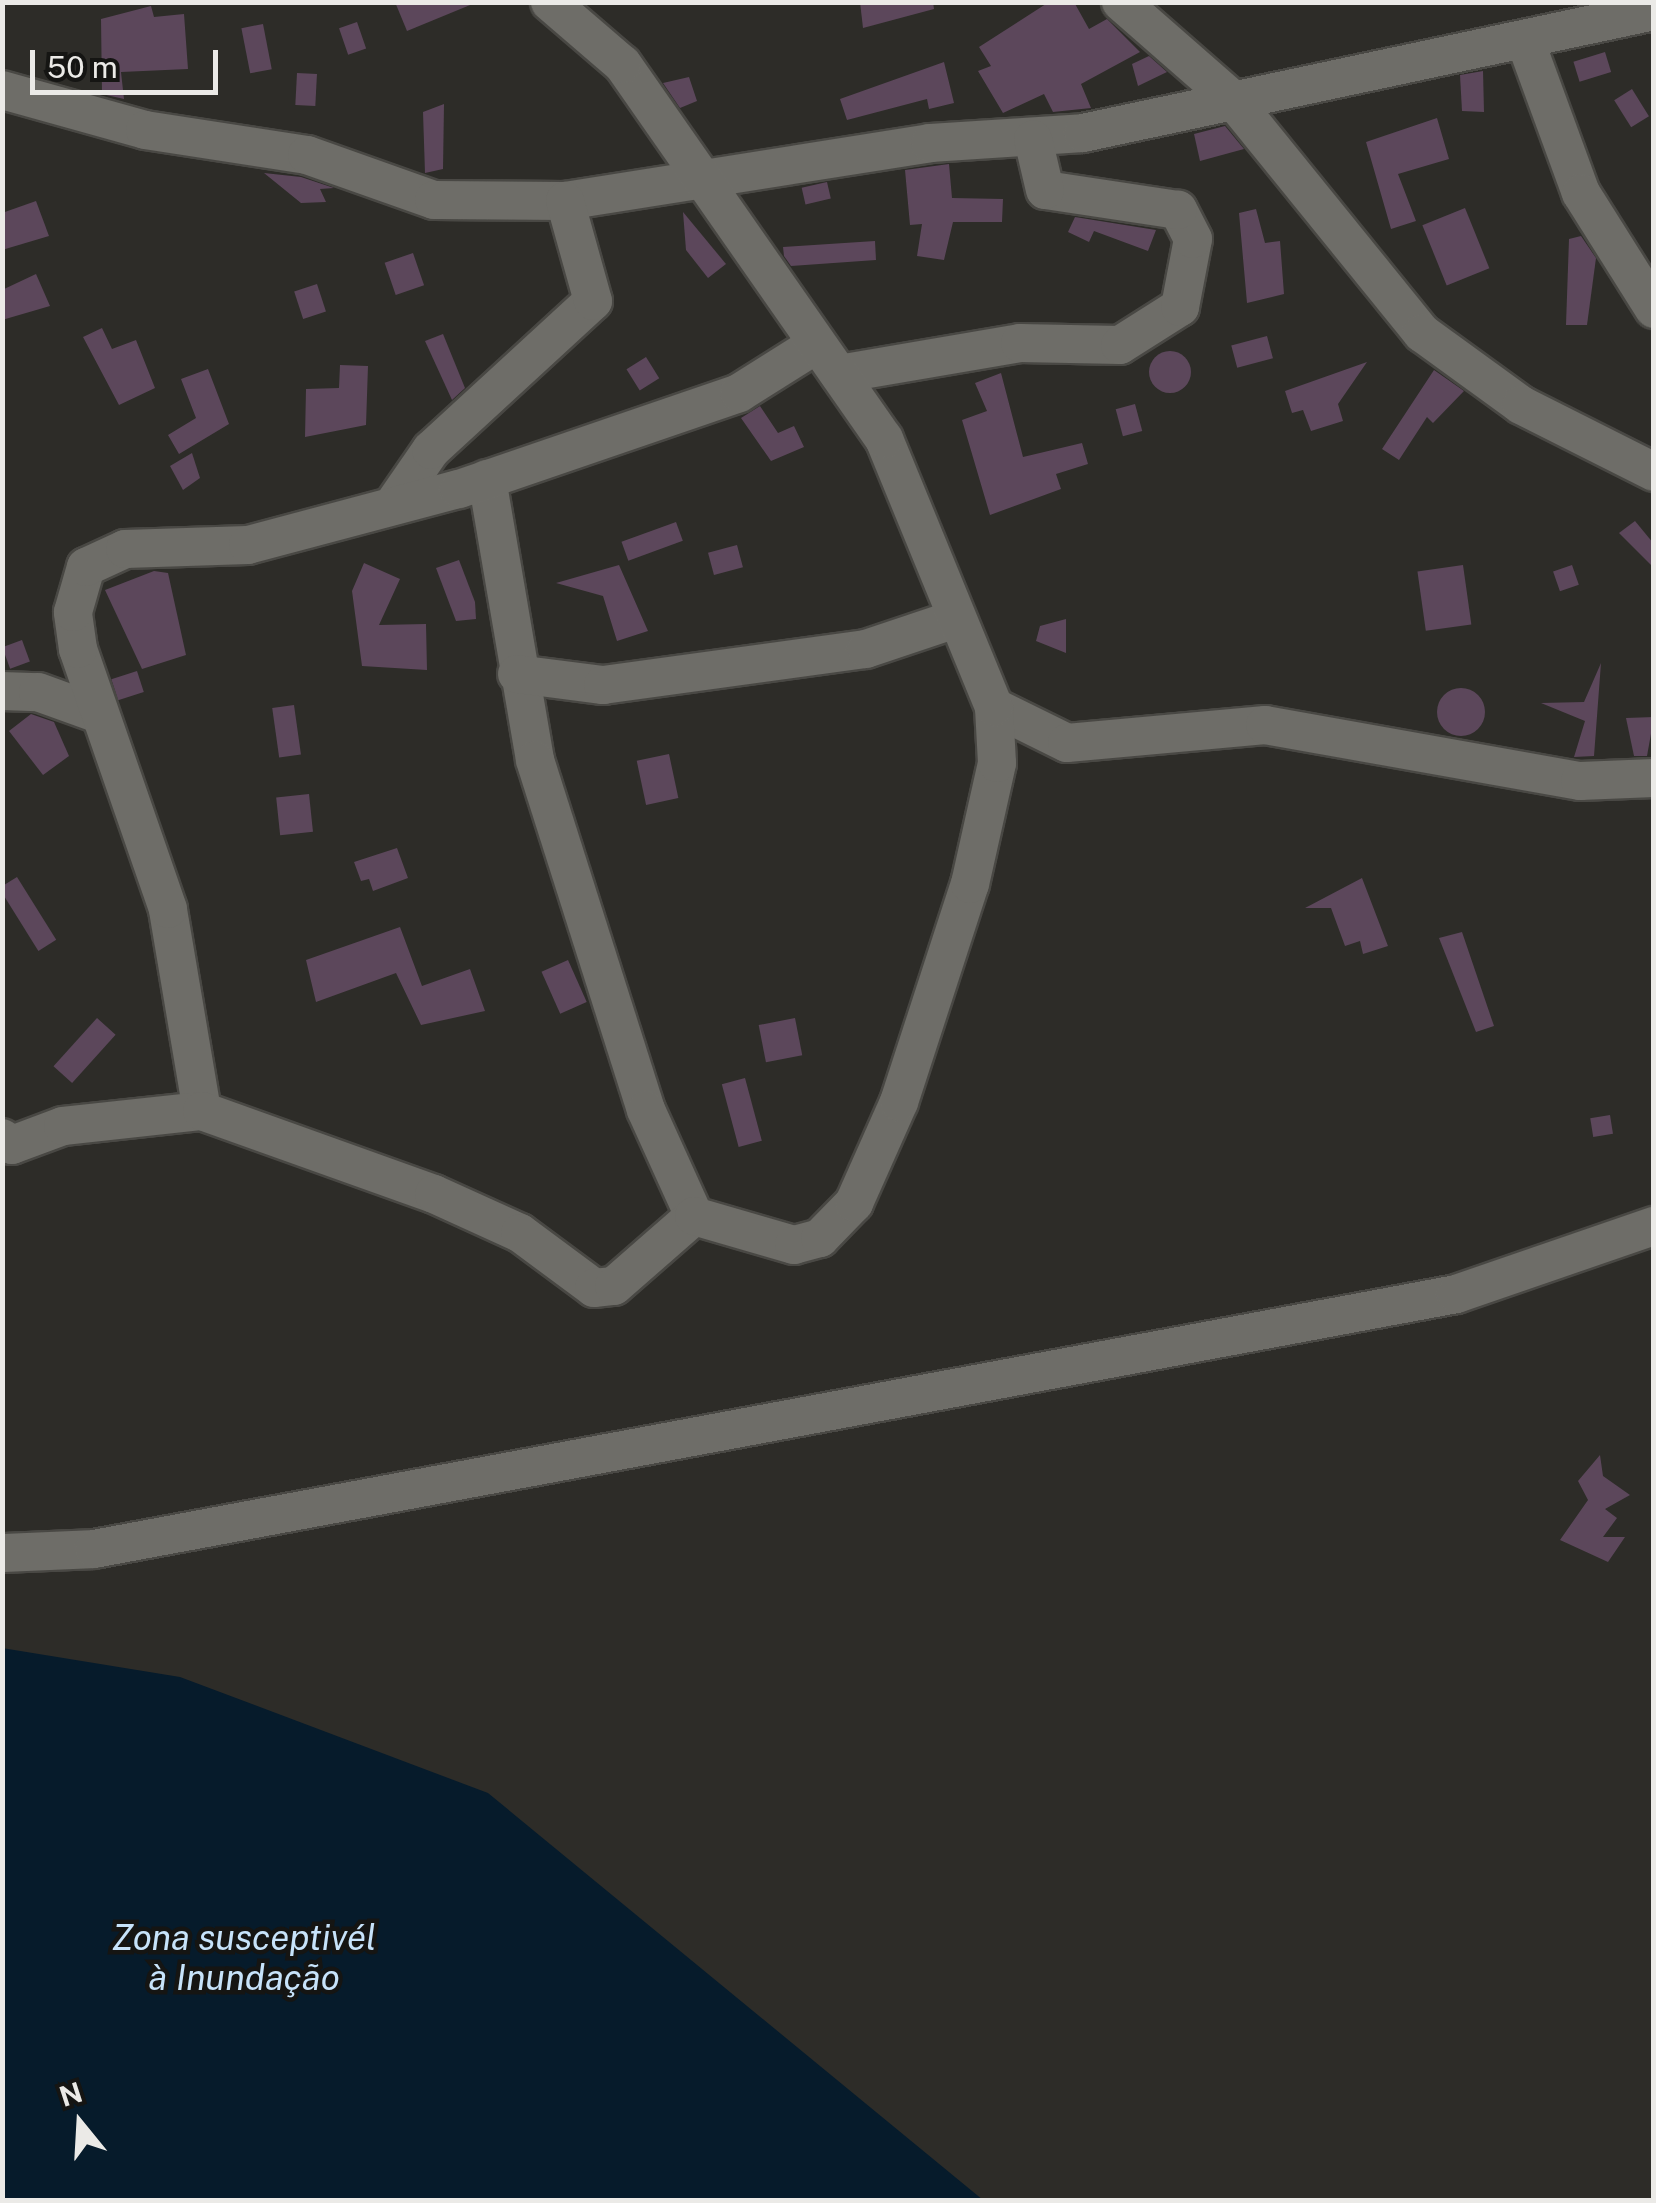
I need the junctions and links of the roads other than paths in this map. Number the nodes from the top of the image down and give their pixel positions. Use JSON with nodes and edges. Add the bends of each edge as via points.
{"nodes":[{"id":1,"x":550,"y":2,"type":"edge"},
{"id":2,"x":1121,"y":2,"type":"edge"},
{"id":3,"x":1648,"y":2,"type":"edge"},
{"id":4,"x":1654,"y":10,"type":"edge"},
{"id":5,"x":1525,"y":40,"type":"junction"},
{"id":6,"x":2,"y":90,"type":"edge"},
{"id":7,"x":1234,"y":101,"type":"junction"},
{"id":8,"x":1032,"y":139,"type":"junction"},
{"id":9,"x":702,"y":179,"type":"junction"},
{"id":10,"x":564,"y":201,"type":"junction"},
{"id":11,"x":1654,"y":308,"type":"edge"},
{"id":12,"x":812,"y":347,"type":"junction"},
{"id":13,"x":839,"y":374,"type":"junction"},
{"id":14,"x":1654,"y":472,"type":"edge"},
{"id":15,"x":488,"y":479,"type":"junction"},
{"id":16,"x":393,"y":505,"type":"junction"},
{"id":17,"x":952,"y":620,"type":"junction"},
{"id":18,"x":78,"y":648,"type":"junction"},
{"id":19,"x":517,"y":674,"type":"junction"},
{"id":20,"x":20,"y":692,"type":"edge"},
{"id":21,"x":994,"y":707,"type":"junction"},
{"id":22,"x":99,"y":714,"type":"junction"},
{"id":23,"x":1654,"y":778,"type":"edge"},
{"id":24,"x":202,"y":1111,"type":"junction"},
{"id":25,"x":2,"y":1138,"type":"edge"},
{"id":26,"x":694,"y":1216,"type":"junction"},
{"id":27,"x":1654,"y":1226,"type":"edge"},
{"id":28,"x":2,"y":1553,"type":"edge"}],
"edges":[{"from":1,"to":9,"type":"street","via":[[622,64]]},
{"from":2,"to":7,"type":"street"},
{"from":3,"to":4,"type":"street"},
{"from":4,"to":5,"type":"street"},
{"from":5,"to":7,"type":"street"},
{"from":5,"to":11,"type":"street","via":[[1548,124]]},
{"from":6,"to":10,"type":"street","via":[[145,130],[308,155],[434,200]]},
{"from":7,"to":8,"type":"street"},
{"from":7,"to":14,"type":"street","via":[[1422,332],[1521,405]]},
{"from":8,"to":9,"type":"street","via":[[930,143]]},
{"from":8,"to":13,"type":"street","via":[[1045,190],[1178,210],[1192,239],[1180,307],[1120,345],[1020,343]]},
{"from":9,"to":10,"type":"street"},
{"from":9,"to":12,"type":"street"},
{"from":10,"to":16,"type":"street","via":[[593,301],[431,450]]},
{"from":12,"to":13,"type":"street"},
{"from":12,"to":15,"type":"street","via":[[739,393]]},
{"from":13,"to":17,"type":"street","via":[[884,440]]},
{"from":15,"to":16,"type":"street"},
{"from":15,"to":19,"type":"street","via":[[507,562]]},
{"from":16,"to":18,"type":"street","via":[[215,551],[103,554],[77,587]]},
{"from":17,"to":19,"type":"street","via":[[866,649],[604,685]]},
{"from":17,"to":21,"type":"street"},
{"from":18,"to":20,"type":"street"},
{"from":18,"to":22,"type":"street"},
{"from":19,"to":26,"type":"street","via":[[646,1110]]},
{"from":20,"to":22,"type":"street"},
{"from":21,"to":23,"type":"street","via":[[1067,743],[1265,724],[1580,781]]},
{"from":21,"to":26,"type":"street","via":[[997,763],[970,884],[900,1102],[854,1203],[820,1238],[794,1246]]},
{"from":22,"to":24,"type":"street","via":[[168,909]]},
{"from":24,"to":25,"type":"street","via":[[63,1126],[12,1145]]},
{"from":24,"to":26,"type":"street","via":[[434,1194],[520,1234],[594,1288],[614,1286]]},
{"from":27,"to":28,"type":"street","via":[[1456,1294],[94,1549]]}]}
